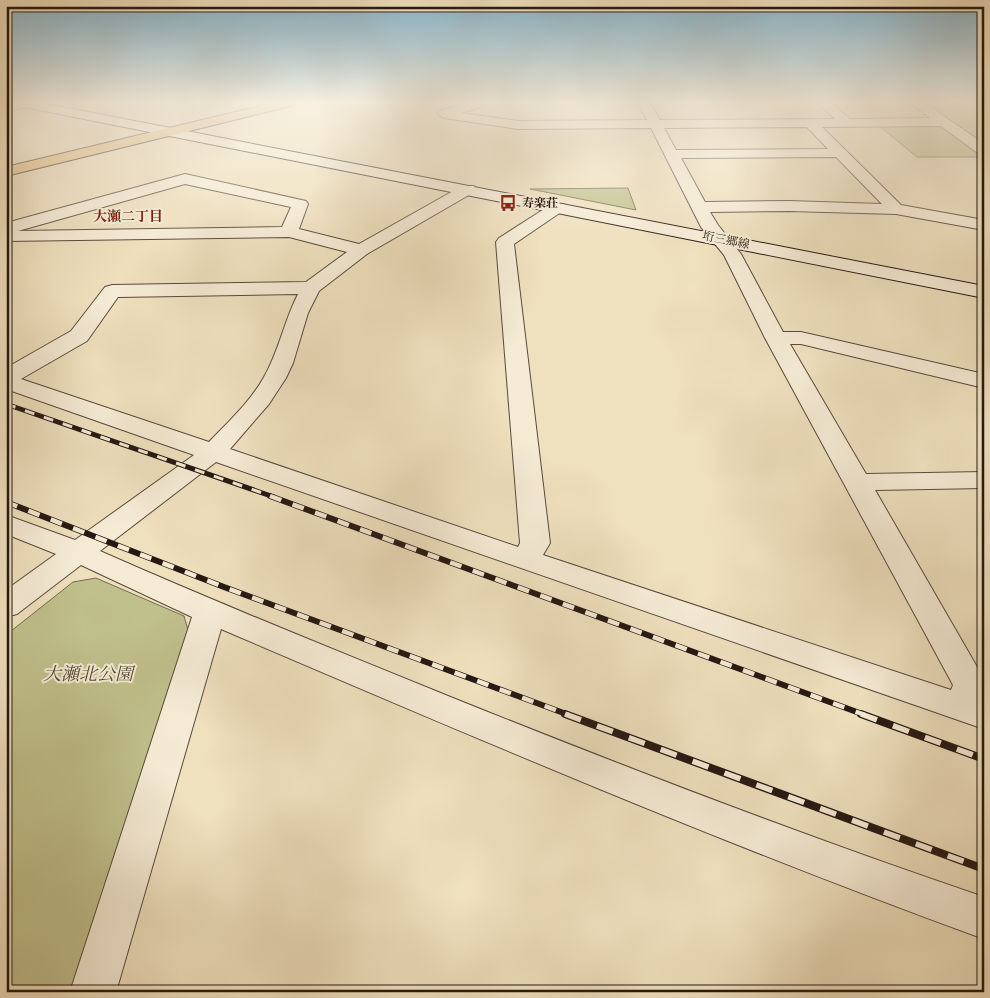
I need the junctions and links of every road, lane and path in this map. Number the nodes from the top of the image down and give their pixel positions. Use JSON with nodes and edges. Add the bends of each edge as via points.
{"nodes":[{"id":1,"x":63,"y":150,"type":"edge"},
{"id":2,"x":91,"y":150,"type":"edge"},
{"id":3,"x":277,"y":150,"type":"edge"},
{"id":4,"x":296,"y":150,"type":"edge"},
{"id":5,"x":670,"y":150,"type":"edge"},
{"id":6,"x":837,"y":150,"type":"edge"},
{"id":7,"x":840,"y":153,"type":"junction"},
{"id":8,"x":672,"y":154,"type":"junction"},
{"id":9,"x":6,"y":163,"type":"edge"},
{"id":10,"x":6,"y":172,"type":"edge"},
{"id":11,"x":468,"y":189,"type":"junction"},
{"id":12,"x":558,"y":207,"type":"junction"},
{"id":13,"x":701,"y":207,"type":"junction"},
{"id":14,"x":896,"y":210,"type":"junction"},
{"id":15,"x":984,"y":225,"type":"edge"},
{"id":16,"x":6,"y":230,"type":"edge"},
{"id":17,"x":289,"y":232,"type":"junction"},
{"id":18,"x":6,"y":236,"type":"edge"},
{"id":19,"x":717,"y":238,"type":"junction"},
{"id":20,"x":361,"y":250,"type":"junction"},
{"id":21,"x":311,"y":288,"type":"junction"},
{"id":22,"x":984,"y":292,"type":"edge"},
{"id":23,"x":776,"y":338,"type":"junction"},
{"id":24,"x":6,"y":380,"type":"edge"},
{"id":25,"x":984,"y":381,"type":"edge"},
{"id":26,"x":214,"y":452,"type":"junction"},
{"id":27,"x":984,"y":480,"type":"edge"},
{"id":28,"x":858,"y":482,"type":"junction"},
{"id":29,"x":6,"y":524,"type":"edge"},
{"id":30,"x":78,"y":552,"type":"junction"},
{"id":31,"x":524,"y":560,"type":"junction"},
{"id":32,"x":6,"y":606,"type":"edge"},
{"id":33,"x":210,"y":612,"type":"junction"},
{"id":34,"x":974,"y":712,"type":"edge"},
{"id":35,"x":984,"y":918,"type":"edge"},
{"id":36,"x":93,"y":992,"type":"edge"}],
"edges":[{"from":1,"to":9,"type":"main road"},
{"from":2,"to":10,"type":"main road"},
{"from":3,"to":11,"type":"street","name":"垳三郷線"},
{"from":4,"to":11,"type":"street","name":"垳三郷線"},
{"from":5,"to":8,"type":"street"},
{"from":6,"to":7,"type":"street"},
{"from":7,"to":8,"type":"street"},
{"from":7,"to":14,"type":"street"},
{"from":8,"to":13,"type":"street"},
{"from":11,"to":12,"type":"street","name":"垳三郷線"},
{"from":11,"to":20,"type":"street"},
{"from":12,"to":19,"type":"street","name":"垳三郷線"},
{"from":12,"to":31,"type":"street","via":[[505,242],[535,543]]},
{"from":13,"to":14,"type":"street"},
{"from":13,"to":19,"type":"street"},
{"from":14,"to":15,"type":"street"},
{"from":16,"to":17,"type":"street","via":[[185,179],[300,204]]},
{"from":17,"to":18,"type":"street"},
{"from":17,"to":20,"type":"street"},
{"from":19,"to":22,"type":"street","name":"垳三郷線"},
{"from":19,"to":23,"type":"street","via":[[732,254]]},
{"from":20,"to":21,"type":"street"},
{"from":21,"to":24,"type":"street","via":[[112,291],[79,336]]},
{"from":21,"to":26,"type":"street","via":[[298,313],[275,378],[261,399]]},
{"from":23,"to":25,"type":"street","via":[[801,338]]},
{"from":23,"to":28,"type":"street"},
{"from":24,"to":26,"type":"street"},
{"from":26,"to":30,"type":"street"},
{"from":26,"to":31,"type":"street"},
{"from":27,"to":28,"type":"street"},
{"from":28,"to":34,"type":"street","via":[[970,685]]},
{"from":29,"to":30,"type":"street"},
{"from":30,"to":32,"type":"street"},
{"from":30,"to":33,"type":"street"},
{"from":31,"to":34,"type":"street"},
{"from":33,"to":35,"type":"street","via":[[596,772],[870,878]]},
{"from":33,"to":36,"type":"street"}]}
